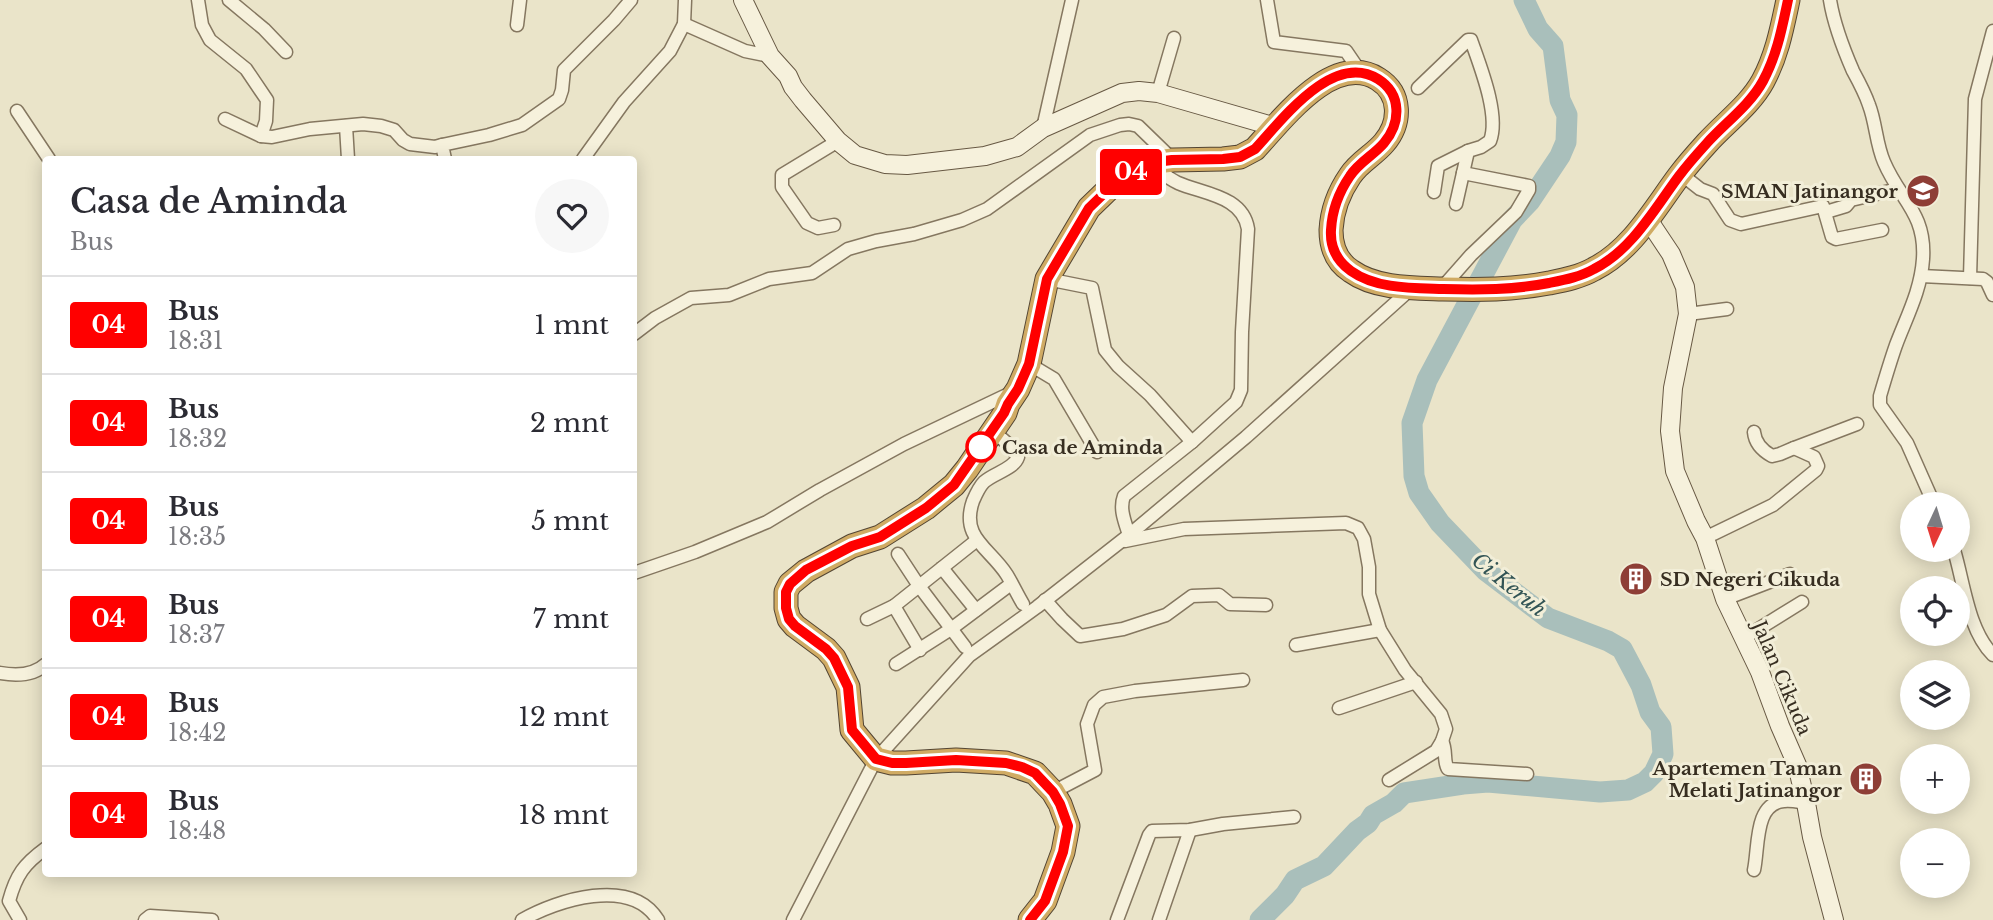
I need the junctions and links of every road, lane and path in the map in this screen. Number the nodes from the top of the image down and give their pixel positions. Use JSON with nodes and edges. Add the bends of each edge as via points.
{"nodes":[{"id":1,"x":198,"y":0,"type":"edge"},
{"id":2,"x":229,"y":0,"type":"edge"},
{"id":3,"x":520,"y":0,"type":"edge"},
{"id":4,"x":631,"y":0,"type":"edge"},
{"id":5,"x":685,"y":0,"type":"edge"},
{"id":6,"x":743,"y":0,"type":"edge"},
{"id":7,"x":1072,"y":0,"type":"edge"},
{"id":8,"x":1267,"y":0,"type":"edge"},
{"id":9,"x":1788,"y":0,"type":"edge"},
{"id":10,"x":1830,"y":0,"type":"edge"},
{"id":11,"x":684,"y":24,"type":"junction"},
{"id":12,"x":517,"y":25,"type":"dead end"},
{"id":13,"x":1993,"y":31,"type":"edge"},
{"id":14,"x":1174,"y":38,"type":"dead end"},
{"id":15,"x":285,"y":52,"type":"dead end"},
{"id":16,"x":770,"y":56,"type":"junction"},
{"id":17,"x":1361,"y":72,"type":"junction"},
{"id":18,"x":1418,"y":88,"type":"dead end"},
{"id":19,"x":1158,"y":93,"type":"junction"},
{"id":20,"x":18,"y":111,"type":"dead end"},
{"id":21,"x":225,"y":118,"type":"dead end"},
{"id":22,"x":346,"y":126,"type":"junction"},
{"id":23,"x":1276,"y":127,"type":"junction"},
{"id":24,"x":1043,"y":128,"type":"junction"},
{"id":25,"x":261,"y":136,"type":"junction"},
{"id":26,"x":838,"y":141,"type":"junction"},
{"id":27,"x":442,"y":145,"type":"junction"},
{"id":28,"x":1468,"y":151,"type":"junction"},
{"id":29,"x":47,"y":156,"type":"edge"},
{"id":30,"x":348,"y":156,"type":"edge"},
{"id":31,"x":444,"y":156,"type":"edge"},
{"id":32,"x":585,"y":156,"type":"edge"},
{"id":33,"x":1172,"y":160,"type":"junction"},
{"id":34,"x":1147,"y":163,"type":"junction"},
{"id":35,"x":1463,"y":173,"type":"junction"},
{"id":36,"x":1681,"y":174,"type":"junction"},
{"id":37,"x":1898,"y":189,"type":"junction"},
{"id":38,"x":1434,"y":192,"type":"dead end"},
{"id":39,"x":1457,"y":204,"type":"dead end"},
{"id":40,"x":1826,"y":212,"type":"junction"},
{"id":41,"x":1647,"y":218,"type":"junction"},
{"id":42,"x":834,"y":225,"type":"dead end"},
{"id":43,"x":1882,"y":230,"type":"dead end"},
{"id":44,"x":1921,"y":276,"type":"junction"},
{"id":45,"x":1970,"y":278,"type":"junction"},
{"id":46,"x":1047,"y":279,"type":"junction"},
{"id":47,"x":1413,"y":287,"type":"junction"},
{"id":48,"x":1444,"y":289,"type":"junction"},
{"id":49,"x":1993,"y":295,"type":"edge"},
{"id":50,"x":1727,"y":309,"type":"dead end"},
{"id":51,"x":1688,"y":314,"type":"junction"},
{"id":52,"x":637,"y":332,"type":"edge"},
{"id":53,"x":1029,"y":364,"type":"junction"},
{"id":54,"x":1018,"y":389,"type":"junction"},
{"id":55,"x":1857,"y":424,"type":"dead end"},
{"id":56,"x":993,"y":431,"type":"junction"},
{"id":57,"x":1754,"y":432,"type":"dead end"},
{"id":58,"x":1192,"y":442,"type":"junction"},
{"id":59,"x":1794,"y":447,"type":"junction"},
{"id":60,"x":1097,"y":452,"type":"dead end"},
{"id":61,"x":1929,"y":492,"type":"edge"},
{"id":62,"x":1705,"y":538,"type":"junction"},
{"id":63,"x":1124,"y":539,"type":"junction"},
{"id":64,"x":977,"y":540,"type":"junction"},
{"id":65,"x":898,"y":554,"type":"dead end"},
{"id":66,"x":1957,"y":562,"type":"edge"},
{"id":67,"x":942,"y":568,"type":"junction"},
{"id":68,"x":637,"y":572,"type":"edge"},
{"id":69,"x":1790,"y":575,"type":"dead end"},
{"id":70,"x":1011,"y":584,"type":"junction"},
{"id":71,"x":919,"y":586,"type":"junction"},
{"id":72,"x":1725,"y":599,"type":"junction"},
{"id":73,"x":1045,"y":600,"type":"junction"},
{"id":74,"x":1802,"y":603,"type":"dead end"},
{"id":75,"x":1023,"y":604,"type":"dead end"},
{"id":76,"x":1266,"y":605,"type":"dead end"},
{"id":77,"x":894,"y":606,"type":"junction"},
{"id":78,"x":976,"y":610,"type":"junction"},
{"id":79,"x":867,"y":619,"type":"dead end"},
{"id":80,"x":951,"y":629,"type":"junction"},
{"id":81,"x":1380,"y":630,"type":"junction"},
{"id":82,"x":1744,"y":638,"type":"junction"},
{"id":83,"x":1296,"y":645,"type":"dead end"},
{"id":84,"x":965,"y":647,"type":"dead end"},
{"id":85,"x":920,"y":650,"type":"junction"},
{"id":86,"x":1993,"y":655,"type":"edge"},
{"id":87,"x":896,"y":664,"type":"dead end"},
{"id":88,"x":42,"y":667,"type":"edge"},
{"id":89,"x":0,"y":673,"type":"edge"},
{"id":90,"x":1243,"y":680,"type":"dead end"},
{"id":91,"x":1416,"y":682,"type":"junction"},
{"id":92,"x":1339,"y":708,"type":"dead end"},
{"id":93,"x":1442,"y":741,"type":"junction"},
{"id":94,"x":876,"y":759,"type":"junction"},
{"id":95,"x":1527,"y":774,"type":"dead end"},
{"id":96,"x":1389,"y":780,"type":"dead end"},
{"id":97,"x":1053,"y":792,"type":"junction"},
{"id":98,"x":1806,"y":803,"type":"junction"},
{"id":99,"x":1294,"y":817,"type":"dead end"},
{"id":100,"x":1190,"y":830,"type":"junction"},
{"id":101,"x":42,"y":851,"type":"edge"},
{"id":102,"x":1754,"y":870,"type":"dead end"},
{"id":103,"x":5,"y":899,"type":"edge"},
{"id":104,"x":1047,"y":911,"type":"edge"},
{"id":105,"x":191,"y":919,"type":"edge"},
{"id":106,"x":20,"y":920,"type":"edge"},
{"id":107,"x":145,"y":920,"type":"edge"},
{"id":108,"x":212,"y":920,"type":"edge"},
{"id":109,"x":522,"y":920,"type":"edge"},
{"id":110,"x":657,"y":920,"type":"edge"},
{"id":111,"x":793,"y":920,"type":"edge"},
{"id":112,"x":1030,"y":920,"type":"edge"},
{"id":113,"x":1117,"y":920,"type":"edge"},
{"id":114,"x":1159,"y":920,"type":"edge"},
{"id":115,"x":1834,"y":920,"type":"edge"}],
"edges":[{"from":1,"to":25,"type":"street","via":[[210,40],[246,69],[267,100]]},
{"from":2,"to":15,"type":"street"},
{"from":3,"to":12,"type":"street"},
{"from":4,"to":27,"type":"street","via":[[564,70],[559,99],[522,125]]},
{"from":5,"to":11,"type":"street"},
{"from":6,"to":16,"type":"street"},
{"from":7,"to":24,"type":"street"},
{"from":8,"to":17,"type":"street","via":[[1274,42],[1346,51]]},
{"from":9,"to":36,"type":"highway","via":[[1781,40],[1762,84]]},
{"from":10,"to":37,"type":"street","via":[[1869,105],[1883,161]]},
{"from":11,"to":16,"type":"street","via":[[745,51]]},
{"from":11,"to":32,"type":"street","via":[[670,51],[624,102]]},
{"from":13,"to":45,"type":"street","via":[[1975,99]]},
{"from":14,"to":19,"type":"street"},
{"from":16,"to":26,"type":"street"},
{"from":17,"to":23,"type":"highway","via":[[1340,74],[1318,85]]},
{"from":17,"to":47,"type":"highway","via":[[1381,81],[1396,99],[1398,112],[1384,143],[1349,177],[1336,201],[1331,236],[1335,253],[1361,277]]},
{"from":18,"to":28,"type":"street","via":[[1471,40],[1493,127],[1490,141]]},
{"from":19,"to":23,"type":"street"},
{"from":19,"to":24,"type":"street","via":[[1122,93]]},
{"from":20,"to":29,"type":"street"},
{"from":21,"to":25,"type":"street"},
{"from":22,"to":25,"type":"street"},
{"from":22,"to":27,"type":"street","via":[[381,126],[410,144]]},
{"from":22,"to":30,"type":"street"},
{"from":23,"to":33,"type":"highway","via":[[1240,157]]},
{"from":24,"to":26,"type":"street","via":[[1017,147],[985,156],[907,165],[855,155]]},
{"from":26,"to":42,"type":"street","via":[[782,176],[781,182],[807,223],[818,228]]},
{"from":27,"to":31,"type":"street"},
{"from":28,"to":35,"type":"street"},
{"from":28,"to":38,"type":"street","via":[[1438,166]]},
{"from":33,"to":34,"type":"highway"},
{"from":33,"to":52,"type":"street","via":[[1139,126],[1120,125],[1090,135],[987,209],[848,249],[812,273],[769,279],[729,295],[691,298]]},
{"from":34,"to":46,"type":"highway","via":[[1119,179],[1089,208]]},
{"from":34,"to":58,"type":"street","via":[[1176,182],[1228,201],[1242,211],[1248,229],[1241,390],[1236,402]]},
{"from":35,"to":39,"type":"street"},
{"from":35,"to":48,"type":"street","via":[[1529,186],[1530,190],[1517,212],[1471,255]]},
{"from":36,"to":40,"type":"street","via":[[1713,194],[1730,220],[1741,224],[1821,206]]},
{"from":36,"to":41,"type":"highway"},
{"from":37,"to":40,"type":"street","via":[[1851,200]]},
{"from":37,"to":44,"type":"street","via":[[1922,232]]},
{"from":40,"to":43,"type":"street","via":[[1836,239]]},
{"from":41,"to":48,"type":"highway","via":[[1615,255],[1595,269],[1567,279],[1495,290]]},
{"from":41,"to":51,"type":"street","name":"Jalan Cikuda","via":[[1671,254],[1685,287]]},
{"from":44,"to":45,"type":"street"},
{"from":44,"to":61,"type":"street","via":[[1880,405],[1907,443]]},
{"from":45,"to":49,"type":"street","via":[[1983,279]]},
{"from":46,"to":53,"type":"highway"},
{"from":46,"to":58,"type":"street","via":[[1092,288],[1105,350]]},
{"from":47,"to":48,"type":"highway"},
{"from":47,"to":63,"type":"street"},
{"from":50,"to":51,"type":"street"},
{"from":51,"to":62,"type":"street","name":"Jalan Cikuda","via":[[1673,388],[1672,460]]},
{"from":53,"to":54,"type":"highway"},
{"from":53,"to":60,"type":"street","via":[[1054,379]]},
{"from":54,"to":56,"type":"highway"},
{"from":54,"to":68,"type":"street","via":[[904,444],[767,522]]},
{"from":55,"to":59,"type":"street"},
{"from":56,"to":64,"type":"street","via":[[1018,457],[982,484],[976,494],[970,526]]},
{"from":56,"to":94,"type":"highway","via":[[954,485],[926,508],[880,537],[806,570],[786,592],[789,619],[839,666],[848,687],[852,730]]},
{"from":57,"to":59,"type":"street","via":[[1762,449],[1772,456]]},
{"from":58,"to":63,"type":"street","via":[[1124,496]]},
{"from":59,"to":62,"type":"street","via":[[1814,457],[1816,470],[1773,505]]},
{"from":62,"to":72,"type":"street","name":"Jalan Cikuda"},
{"from":63,"to":73,"type":"street"},
{"from":63,"to":81,"type":"street","via":[[1184,529],[1346,523],[1358,528],[1364,539],[1369,594]]},
{"from":64,"to":67,"type":"street"},
{"from":64,"to":70,"type":"street"},
{"from":65,"to":71,"type":"street"},
{"from":66,"to":86,"type":"street","via":[[1967,604]]},
{"from":67,"to":71,"type":"street"},
{"from":67,"to":78,"type":"street"},
{"from":69,"to":72,"type":"street"},
{"from":70,"to":75,"type":"street"},
{"from":70,"to":78,"type":"street"},
{"from":71,"to":77,"type":"street"},
{"from":71,"to":80,"type":"street"},
{"from":72,"to":82,"type":"street","name":"Jalan Cikuda"},
{"from":73,"to":76,"type":"street","via":[[1080,636],[1166,615],[1192,596],[1219,595],[1230,604]]},
{"from":73,"to":94,"type":"street","via":[[970,656]]},
{"from":74,"to":82,"type":"street"},
{"from":77,"to":79,"type":"street"},
{"from":77,"to":85,"type":"street"},
{"from":78,"to":80,"type":"street"},
{"from":80,"to":84,"type":"street"},
{"from":80,"to":85,"type":"street"},
{"from":81,"to":83,"type":"street"},
{"from":81,"to":91,"type":"street"},
{"from":82,"to":98,"type":"street","name":"Jalan Cikuda","via":[[1797,765]]},
{"from":85,"to":87,"type":"street"},
{"from":88,"to":89,"type":"street","via":[[30,674]]},
{"from":90,"to":97,"type":"street","via":[[1103,697],[1094,705],[1087,724],[1095,770]]},
{"from":91,"to":92,"type":"street"},
{"from":91,"to":93,"type":"street","via":[[1441,713],[1446,729]]},
{"from":93,"to":95,"type":"street","via":[[1448,769]]},
{"from":93,"to":96,"type":"street","via":[[1436,751]]},
{"from":94,"to":97,"type":"highway","via":[[892,763],[1006,763],[1035,773]]},
{"from":94,"to":111,"type":"street"},
{"from":97,"to":104,"type":"highway","via":[[1068,826]]},
{"from":98,"to":102,"type":"street","via":[[1785,800],[1765,811]]},
{"from":98,"to":115,"type":"street","name":"Jalan Cikuda"},
{"from":99,"to":100,"type":"street"},
{"from":100,"to":113,"type":"street","via":[[1152,831]]},
{"from":100,"to":114,"type":"street"},
{"from":101,"to":103,"type":"street","via":[[17,875]]},
{"from":103,"to":106,"type":"street"},
{"from":104,"to":112,"type":"highway"},
{"from":105,"to":107,"type":"street","via":[[150,916]]},
{"from":105,"to":108,"type":"street"},
{"from":109,"to":110,"type":"street","via":[[589,895],[641,903]]}]}
